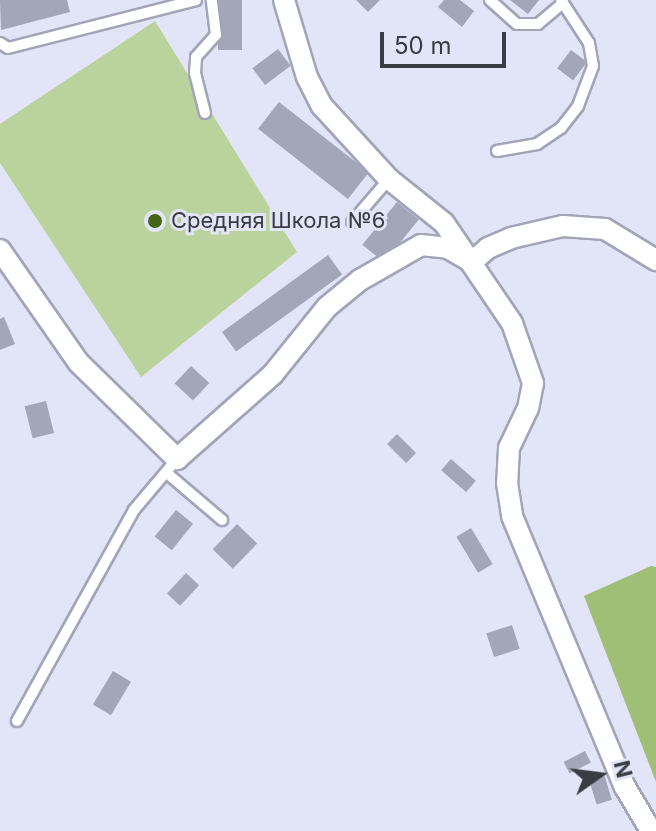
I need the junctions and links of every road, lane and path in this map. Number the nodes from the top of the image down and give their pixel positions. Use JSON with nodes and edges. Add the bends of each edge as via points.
{"nodes":[{"id":1,"x":196,"y":0,"type":"edge"},
{"id":2,"x":212,"y":0,"type":"edge"},
{"id":3,"x":284,"y":0,"type":"edge"},
{"id":4,"x":490,"y":0,"type":"edge"},
{"id":5,"x":562,"y":1,"type":"edge"},
{"id":6,"x":0,"y":43,"type":"edge"},
{"id":7,"x":205,"y":113,"type":"dead end"},
{"id":8,"x":497,"y":151,"type":"dead end"},
{"id":9,"x":389,"y":179,"type":"junction"},
{"id":10,"x":352,"y":222,"type":"dead end"},
{"id":11,"x":0,"y":250,"type":"edge"},
{"id":12,"x":656,"y":260,"type":"edge"},
{"id":13,"x":472,"y":262,"type":"junction"},
{"id":14,"x":172,"y":466,"type":"junction"},
{"id":15,"x":222,"y":520,"type":"dead end"},
{"id":16,"x":17,"y":721,"type":"dead end"},
{"id":17,"x":651,"y":831,"type":"edge"}],
"edges":[{"from":1,"to":6,"type":"lane","via":[[8,48]]},
{"from":2,"to":7,"type":"lane","via":[[216,35],[196,57],[195,73]]},
{"from":3,"to":9,"type":"street","via":[[307,77],[322,106]]},
{"from":4,"to":5,"type":"lane","via":[[517,24],[538,24]]},
{"from":5,"to":8,"type":"lane","via":[[589,43],[593,66],[578,106],[561,128],[537,144]]},
{"from":9,"to":10,"type":"lane"},
{"from":9,"to":13,"type":"street","via":[[444,223]]},
{"from":11,"to":14,"type":"street","via":[[78,362]]},
{"from":12,"to":13,"type":"street","via":[[605,229],[563,226],[511,238]]},
{"from":13,"to":14,"type":"street","via":[[448,248],[421,245],[360,280],[327,307],[273,374]]},
{"from":13,"to":17,"type":"street","via":[[512,323],[533,383],[509,448],[512,516],[625,787]]},
{"from":14,"to":15,"type":"lane"},
{"from":14,"to":16,"type":"lane","via":[[134,510]]}]}
